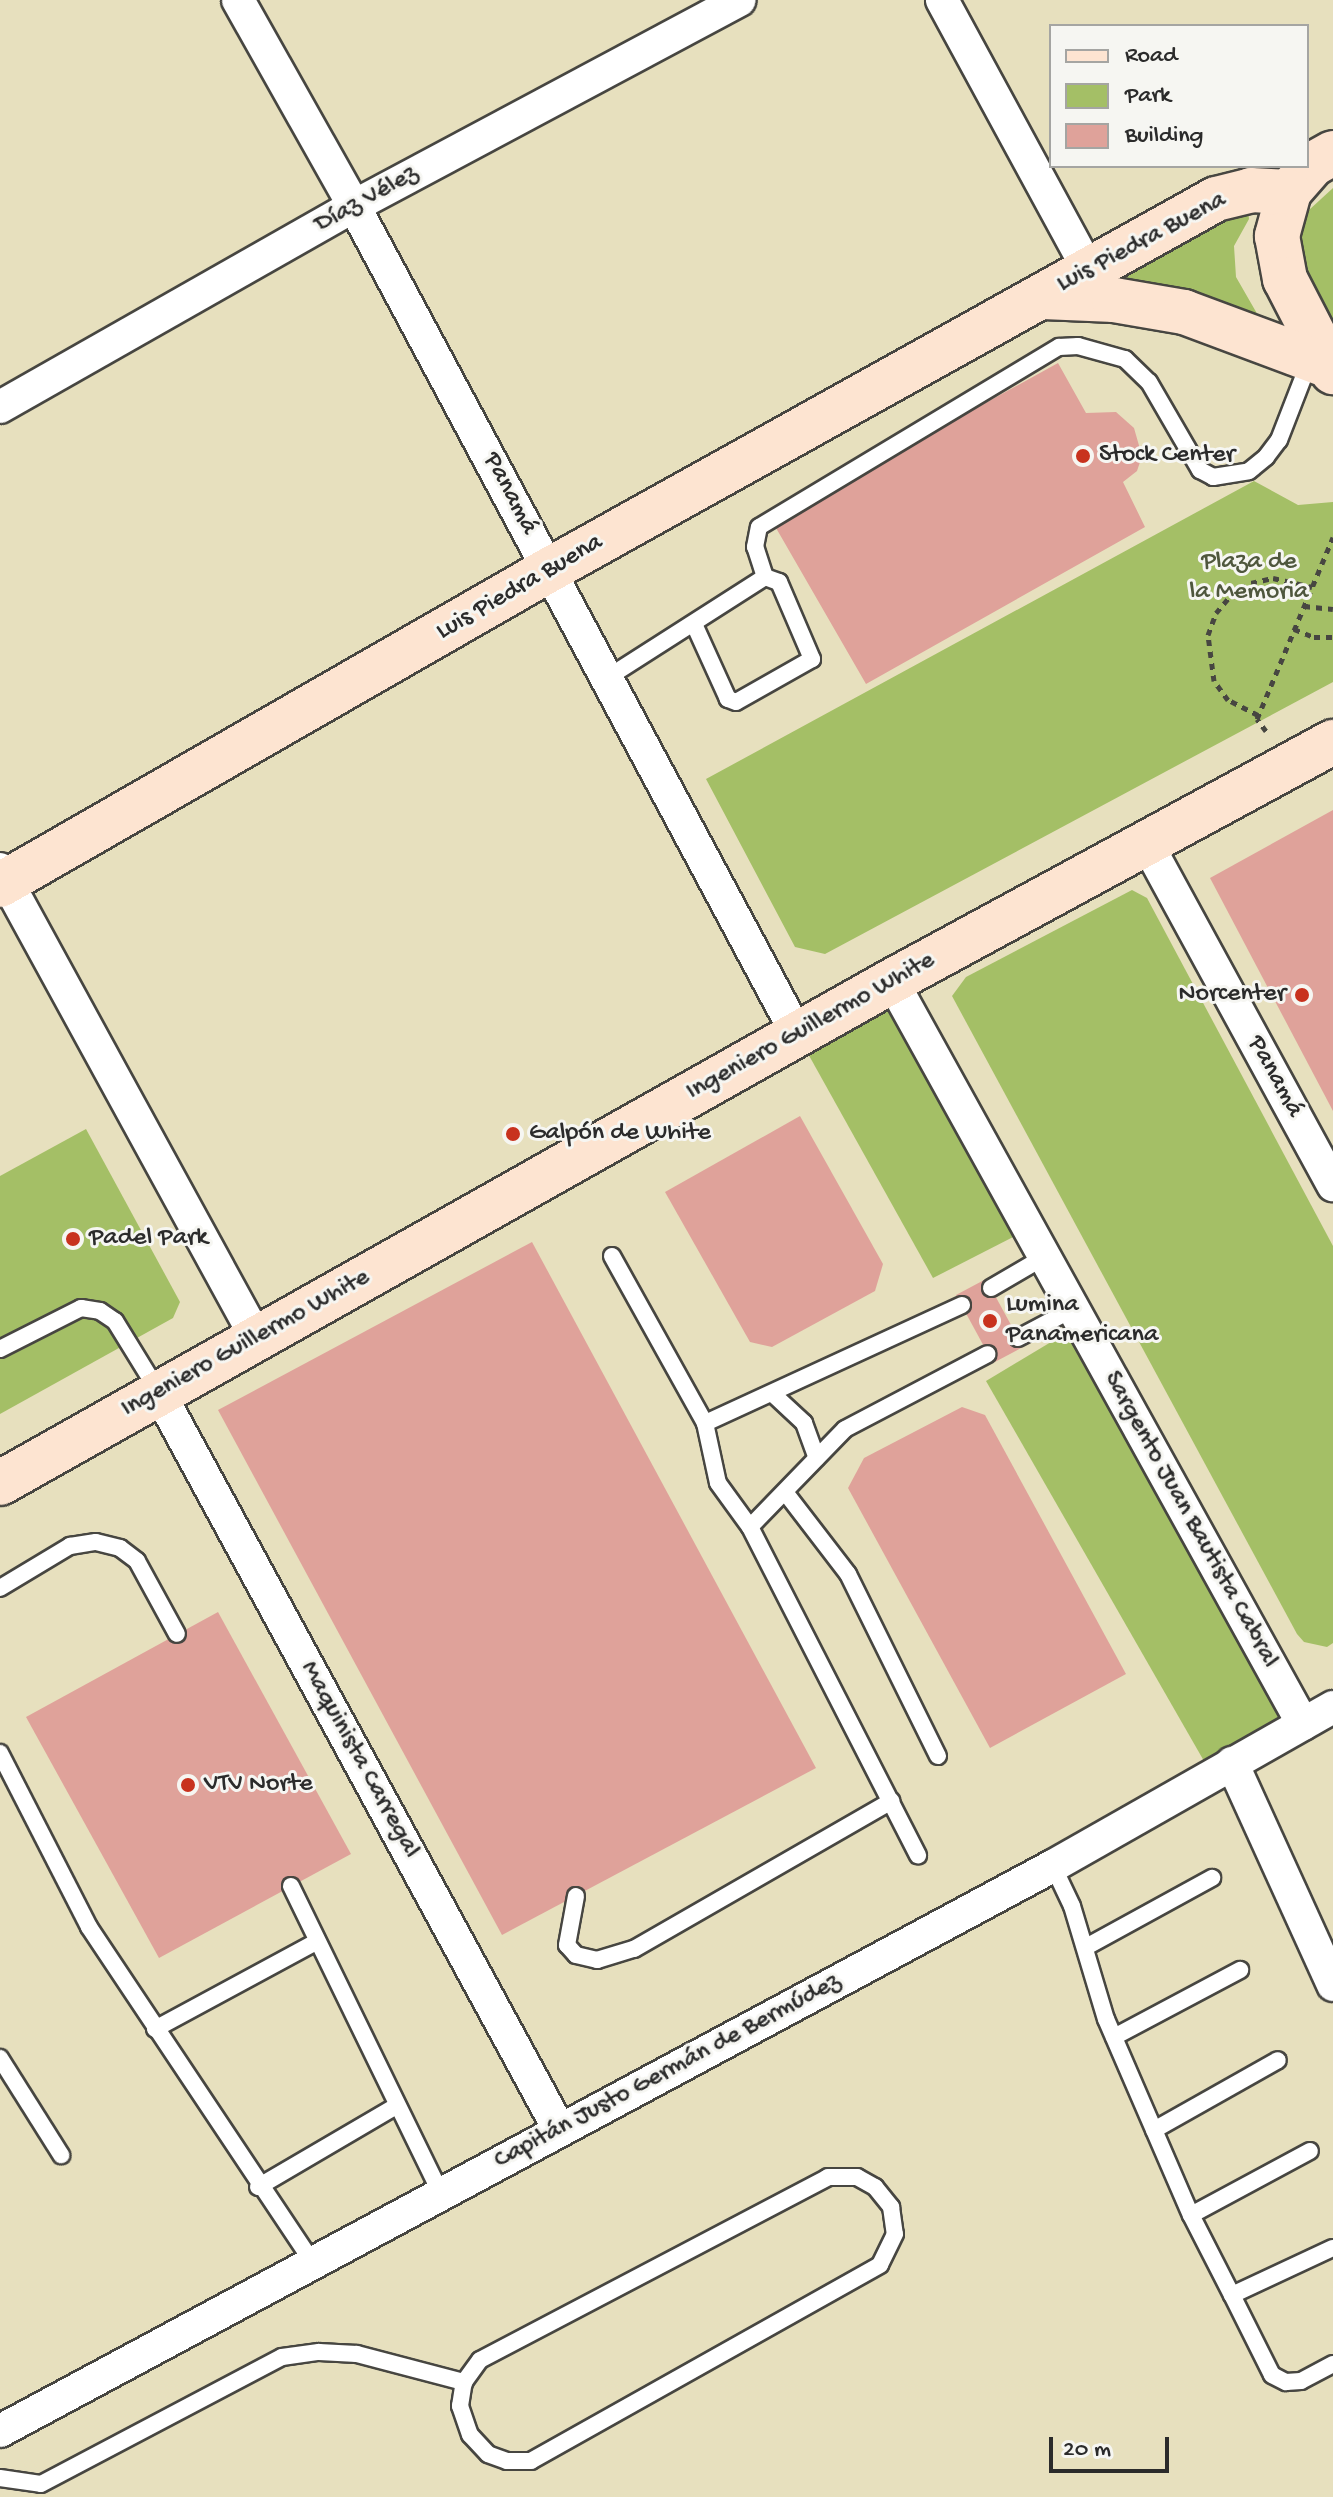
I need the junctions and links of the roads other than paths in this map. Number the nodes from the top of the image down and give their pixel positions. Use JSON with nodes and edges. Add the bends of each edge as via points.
{"nodes":[{"id":1,"x":238,"y":0,"type":"edge"},
{"id":2,"x":739,"y":0,"type":"edge"},
{"id":3,"x":942,"y":0,"type":"edge"},
{"id":4,"x":1333,"y":153,"type":"edge"},
{"id":5,"x":1289,"y":192,"type":"junction"},
{"id":6,"x":354,"y":206,"type":"junction"},
{"id":7,"x":1088,"y":269,"type":"junction"},
{"id":8,"x":1043,"y":297,"type":"junction"},
{"id":9,"x":1324,"y":366,"type":"edge"},
{"id":10,"x":0,"y":407,"type":"edge"},
{"id":11,"x":549,"y":570,"type":"junction"},
{"id":12,"x":765,"y":577,"type":"junction"},
{"id":13,"x":694,"y":624,"type":"junction"},
{"id":14,"x":607,"y":678,"type":"junction"},
{"id":15,"x":1333,"y":742,"type":"edge"},
{"id":16,"x":1146,"y":842,"type":"junction"},
{"id":17,"x":2,"y":879,"type":"edge"},
{"id":18,"x":892,"y":981,"type":"junction"},
{"id":19,"x":797,"y":1034,"type":"junction"},
{"id":20,"x":1333,"y":1185,"type":"edge"},
{"id":21,"x":612,"y":1256,"type":"dead end"},
{"id":22,"x":1044,"y":1257,"type":"junction"},
{"id":23,"x":991,"y":1288,"type":"dead end"},
{"id":24,"x":962,"y":1305,"type":"dead end"},
{"id":25,"x":1073,"y":1309,"type":"junction"},
{"id":26,"x":1018,"y":1338,"type":"dead end"},
{"id":27,"x":257,"y":1339,"type":"junction"},
{"id":28,"x":0,"y":1349,"type":"edge"},
{"id":29,"x":988,"y":1354,"type":"dead end"},
{"id":30,"x":158,"y":1391,"type":"junction"},
{"id":31,"x":774,"y":1395,"type":"junction"},
{"id":32,"x":705,"y":1423,"type":"junction"},
{"id":33,"x":817,"y":1458,"type":"junction"},
{"id":34,"x":0,"y":1483,"type":"edge"},
{"id":35,"x":785,"y":1492,"type":"junction"},
{"id":36,"x":750,"y":1527,"type":"junction"},
{"id":37,"x":0,"y":1588,"type":"edge"},
{"id":38,"x":177,"y":1634,"type":"dead end"},
{"id":39,"x":1333,"y":1707,"type":"edge"},
{"id":40,"x":1303,"y":1724,"type":"junction"},
{"id":41,"x":0,"y":1753,"type":"edge"},
{"id":42,"x":938,"y":1756,"type":"dead end"},
{"id":43,"x":1232,"y":1763,"type":"junction"},
{"id":44,"x":891,"y":1801,"type":"junction"},
{"id":45,"x":918,"y":1856,"type":"dead end"},
{"id":46,"x":1053,"y":1866,"type":"junction"},
{"id":47,"x":1212,"y":1878,"type":"dead end"},
{"id":48,"x":291,"y":1886,"type":"dead end"},
{"id":49,"x":576,"y":1896,"type":"dead end"},
{"id":50,"x":316,"y":1942,"type":"junction"},
{"id":51,"x":1086,"y":1947,"type":"junction"},
{"id":52,"x":1240,"y":1970,"type":"dead end"},
{"id":53,"x":1333,"y":1985,"type":"edge"},
{"id":54,"x":155,"y":2029,"type":"junction"},
{"id":55,"x":1114,"y":2037,"type":"junction"},
{"id":56,"x":0,"y":2058,"type":"edge"},
{"id":57,"x":1278,"y":2060,"type":"dead end"},
{"id":58,"x":396,"y":2106,"type":"junction"},
{"id":59,"x":559,"y":2129,"type":"junction"},
{"id":60,"x":1154,"y":2130,"type":"junction"},
{"id":61,"x":1310,"y":2151,"type":"dead end"},
{"id":62,"x":61,"y":2155,"type":"dead end"},
{"id":63,"x":258,"y":2187,"type":"junction"},
{"id":64,"x":441,"y":2193,"type":"junction"},
{"id":65,"x":1191,"y":2215,"type":"junction"},
{"id":66,"x":1333,"y":2248,"type":"edge"},
{"id":67,"x":313,"y":2263,"type":"junction"},
{"id":68,"x":1232,"y":2295,"type":"junction"},
{"id":69,"x":1333,"y":2364,"type":"edge"},
{"id":70,"x":464,"y":2382,"type":"junction"},
{"id":71,"x":0,"y":2431,"type":"edge"},
{"id":72,"x":0,"y":2478,"type":"edge"}],
"edges":[{"from":1,"to":6,"type":"street","name":"Panamá"},
{"from":2,"to":6,"type":"street","name":"Díaz Vélez"},
{"from":3,"to":7,"type":"street"},
{"from":4,"to":5,"type":"street","via":[[1313,164]]},
{"from":5,"to":7,"type":"street","name":"Luis Piedra Buena","via":[[1251,190],[1216,199]]},
{"from":5,"to":9,"type":"street","via":[[1277,236],[1279,256]]},
{"from":6,"to":10,"type":"street","name":"Díaz Vélez"},
{"from":6,"to":11,"type":"street","name":"Panamá"},
{"from":7,"to":8,"type":"street","name":"Luis Piedra Buena"},
{"from":8,"to":9,"type":"street","name":"Luis Piedra Buena","via":[[1114,300],[1184,312]]},
{"from":8,"to":11,"type":"street","name":"Luis Piedra Buena"},
{"from":9,"to":12,"type":"lane","via":[[1279,440],[1249,471],[1222,478],[1200,470],[1149,382],[1125,359],[1078,346],[1059,347],[759,527],[755,547]]},
{"from":11,"to":14,"type":"street","name":"Panamá"},
{"from":11,"to":17,"type":"street","name":"Luis Piedra Buena"},
{"from":12,"to":13,"type":"lane"},
{"from":12,"to":13,"type":"lane","via":[[779,582],[811,651],[810,665],[745,700],[728,699]]},
{"from":13,"to":14,"type":"lane"},
{"from":14,"to":19,"type":"street","name":"Panamá"},
{"from":15,"to":16,"type":"street","name":"Ingeniero Guillermo White"},
{"from":16,"to":18,"type":"street","name":"Ingeniero Guillermo White"},
{"from":16,"to":20,"type":"street","name":"Panamá"},
{"from":17,"to":27,"type":"street"},
{"from":18,"to":19,"type":"street","name":"Ingeniero Guillermo White"},
{"from":18,"to":22,"type":"street","name":"Sargento Juan Bautista Cabral"},
{"from":19,"to":27,"type":"street","name":"Ingeniero Guillermo White"},
{"from":21,"to":32,"type":"lane"},
{"from":22,"to":23,"type":"lane"},
{"from":22,"to":25,"type":"street","name":"Sargento Juan Bautista Cabral"},
{"from":24,"to":31,"type":"lane"},
{"from":25,"to":26,"type":"lane"},
{"from":25,"to":40,"type":"street","name":"Sargento Juan Bautista Cabral"},
{"from":27,"to":30,"type":"street","name":"Ingeniero Guillermo White"},
{"from":28,"to":30,"type":"lane","via":[[81,1308],[100,1311],[115,1321]]},
{"from":29,"to":33,"type":"lane","via":[[845,1429]]},
{"from":30,"to":34,"type":"street","name":"Ingeniero Guillermo White"},
{"from":30,"to":59,"type":"street","name":"Maquinista Carregal"},
{"from":31,"to":32,"type":"lane"},
{"from":31,"to":33,"type":"lane","via":[[804,1423]]},
{"from":32,"to":36,"type":"lane","via":[[718,1483]]},
{"from":33,"to":35,"type":"lane"},
{"from":35,"to":36,"type":"lane"},
{"from":35,"to":42,"type":"lane","via":[[848,1574]]},
{"from":36,"to":44,"type":"lane"},
{"from":37,"to":38,"type":"lane","via":[[70,1546],[96,1542],[120,1548],[137,1561]]},
{"from":39,"to":40,"type":"street","name":"Capitán Justo Germán de Bermúdez"},
{"from":40,"to":43,"type":"street","name":"Capitán Justo Germán de Bermúdez"},
{"from":41,"to":54,"type":"lane","via":[[89,1927]]},
{"from":43,"to":46,"type":"street","name":"Capitán Justo Germán de Bermúdez"},
{"from":43,"to":53,"type":"street"},
{"from":44,"to":45,"type":"lane"},
{"from":44,"to":49,"type":"lane","via":[[634,1949],[597,1960],[576,1955],[567,1945]]},
{"from":46,"to":51,"type":"lane"},
{"from":46,"to":59,"type":"street","name":"Capitán Justo Germán de Bermúdez"},
{"from":47,"to":51,"type":"lane"},
{"from":48,"to":50,"type":"lane"},
{"from":50,"to":54,"type":"lane"},
{"from":50,"to":58,"type":"lane"},
{"from":51,"to":55,"type":"lane"},
{"from":52,"to":55,"type":"lane"},
{"from":54,"to":63,"type":"lane"},
{"from":55,"to":60,"type":"lane"},
{"from":56,"to":62,"type":"lane"},
{"from":57,"to":60,"type":"lane"},
{"from":58,"to":63,"type":"lane"},
{"from":58,"to":64,"type":"lane"},
{"from":59,"to":64,"type":"street","name":"Capitán Justo Germán de Bermúdez"},
{"from":60,"to":65,"type":"lane"},
{"from":61,"to":65,"type":"lane"},
{"from":63,"to":67,"type":"lane"},
{"from":64,"to":67,"type":"street","name":"Capitán Justo Germán de Bermúdez"},
{"from":65,"to":68,"type":"lane"},
{"from":66,"to":68,"type":"lane"},
{"from":67,"to":71,"type":"street","name":"Capitán Justo Germán de Bermúdez"},
{"from":68,"to":69,"type":"lane","via":[[1272,2375],[1286,2382],[1301,2381]]},
{"from":70,"to":70,"type":"lane","via":[[460,2406],[470,2435],[488,2454],[531,2461],[880,2265],[895,2234],[891,2207],[875,2187],[857,2177],[828,2177],[480,2360]]},
{"from":70,"to":72,"type":"lane","via":[[357,2354],[282,2357],[41,2484]]}]}
